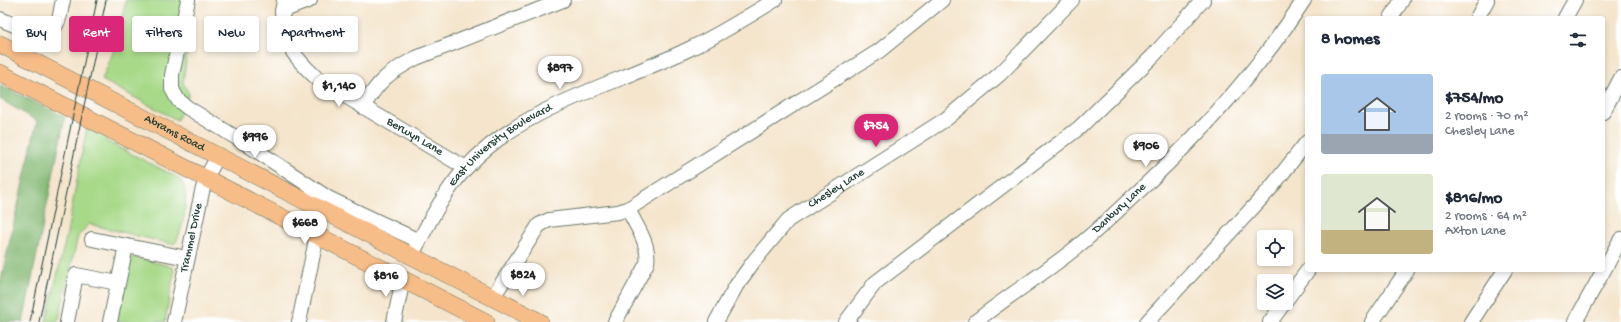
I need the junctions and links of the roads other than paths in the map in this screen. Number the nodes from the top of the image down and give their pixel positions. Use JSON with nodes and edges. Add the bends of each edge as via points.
{"nodes":[{"id":1,"x":63,"y":0,"type":"edge"},
{"id":2,"x":188,"y":0,"type":"edge"},
{"id":3,"x":310,"y":0,"type":"edge"},
{"id":4,"x":563,"y":0,"type":"edge"},
{"id":5,"x":775,"y":0,"type":"edge"},
{"id":6,"x":942,"y":0,"type":"edge"},
{"id":7,"x":1072,"y":0,"type":"edge"},
{"id":8,"x":1202,"y":0,"type":"edge"},
{"id":9,"x":1304,"y":0,"type":"edge"},
{"id":10,"x":1402,"y":0,"type":"edge"},
{"id":11,"x":1487,"y":0,"type":"edge"},
{"id":12,"x":1575,"y":0,"type":"edge"},
{"id":13,"x":283,"y":5,"type":"edge"},
{"id":14,"x":1392,"y":16,"type":"edge"},
{"id":15,"x":1478,"y":16,"type":"edge"},
{"id":16,"x":1567,"y":16,"type":"edge"},
{"id":17,"x":0,"y":19,"type":"edge"},
{"id":18,"x":0,"y":44,"type":"edge"},
{"id":19,"x":0,"y":73,"type":"edge"},
{"id":20,"x":1621,"y":78,"type":"edge"},
{"id":21,"x":363,"y":107,"type":"junction"},
{"id":22,"x":1605,"y":108,"type":"edge"},
{"id":23,"x":1305,"y":145,"type":"edge"},
{"id":24,"x":218,"y":156,"type":"junction"},
{"id":25,"x":466,"y":168,"type":"junction"},
{"id":26,"x":206,"y":178,"type":"junction"},
{"id":27,"x":628,"y":209,"type":"junction"},
{"id":28,"x":317,"y":235,"type":"junction"},
{"id":29,"x":92,"y":239,"type":"dead end"},
{"id":30,"x":1621,"y":239,"type":"edge"},
{"id":31,"x":126,"y":246,"type":"junction"},
{"id":32,"x":415,"y":248,"type":"junction"},
{"id":33,"x":187,"y":258,"type":"junction"},
{"id":34,"x":1605,"y":268,"type":"edge"},
{"id":35,"x":1307,"y":272,"type":"edge"},
{"id":36,"x":1406,"y":272,"type":"edge"},
{"id":37,"x":1503,"y":272,"type":"edge"},
{"id":38,"x":1603,"y":272,"type":"edge"},
{"id":39,"x":403,"y":279,"type":"junction"},
{"id":40,"x":118,"y":283,"type":"junction"},
{"id":41,"x":1293,"y":290,"type":"edge"},
{"id":42,"x":493,"y":297,"type":"junction"},
{"id":43,"x":1279,"y":310,"type":"edge"},
{"id":44,"x":67,"y":322,"type":"edge"},
{"id":45,"x":110,"y":322,"type":"edge"},
{"id":46,"x":174,"y":322,"type":"edge"},
{"id":47,"x":299,"y":322,"type":"edge"},
{"id":48,"x":394,"y":322,"type":"edge"},
{"id":49,"x":486,"y":322,"type":"edge"},
{"id":50,"x":540,"y":322,"type":"edge"},
{"id":51,"x":615,"y":322,"type":"edge"},
{"id":52,"x":716,"y":322,"type":"edge"},
{"id":53,"x":846,"y":322,"type":"edge"},
{"id":54,"x":975,"y":322,"type":"edge"},
{"id":55,"x":1147,"y":322,"type":"edge"},
{"id":56,"x":1270,"y":322,"type":"edge"},
{"id":57,"x":1372,"y":322,"type":"edge"},
{"id":58,"x":1470,"y":322,"type":"edge"},
{"id":59,"x":1575,"y":322,"type":"edge"}],
"edges":[{"from":1,"to":17,"type":"street","via":[[54,29],[46,33],[39,33]]},
{"from":2,"to":32,"type":"street","via":[[172,75],[172,89],[178,100],[328,198]]},
{"from":3,"to":13,"type":"street"},
{"from":4,"to":21,"type":"street","via":[[416,58],[381,81]]},
{"from":5,"to":25,"type":"street","name":"East University Boulevard","via":[[688,50],[551,108],[499,138]]},
{"from":6,"to":27,"type":"street","via":[[879,51]]},
{"from":7,"to":52,"type":"street","name":"Chesley Lane","via":[[1000,74],[946,119],[788,220],[754,261]]},
{"from":8,"to":53,"type":"street","via":[[1153,56],[1079,128],[875,283]]},
{"from":9,"to":54,"type":"street","name":"Danbury Lane","via":[[1287,27],[1250,74],[1192,141],[1160,173],[1068,254]]},
{"from":10,"to":14,"type":"street"},
{"from":11,"to":15,"type":"street"},
{"from":12,"to":16,"type":"street"},
{"from":13,"to":21,"type":"street","name":"Berwyn Lane","via":[[281,19],[284,34],[299,62],[320,81]]},
{"from":18,"to":24,"type":"main road","name":"Abrams Road"},
{"from":19,"to":26,"type":"main road"},
{"from":20,"to":22,"type":"street"},
{"from":21,"to":25,"type":"street","name":"Berwyn Lane"},
{"from":23,"to":55,"type":"street","via":[[1270,189]]},
{"from":24,"to":26,"type":"street","name":"Trammel Drive"},
{"from":24,"to":32,"type":"main road","name":"Abrams Road"},
{"from":25,"to":32,"type":"street","name":"East University Boulevard","via":[[444,198]]},
{"from":26,"to":28,"type":"main road"},
{"from":26,"to":33,"type":"street","name":"Trammel Drive"},
{"from":27,"to":42,"type":"street","via":[[549,220],[539,225]]},
{"from":27,"to":51,"type":"street","via":[[649,251],[648,263]]},
{"from":28,"to":39,"type":"main road"},
{"from":28,"to":47,"type":"street"},
{"from":29,"to":31,"type":"street"},
{"from":30,"to":34,"type":"street"},
{"from":31,"to":33,"type":"street"},
{"from":31,"to":40,"type":"street"},
{"from":32,"to":39,"type":"main road"},
{"from":32,"to":42,"type":"main road","name":"Abrams Road"},
{"from":33,"to":46,"type":"street","name":"Trammel Drive"},
{"from":35,"to":41,"type":"street"},
{"from":36,"to":57,"type":"street"},
{"from":37,"to":58,"type":"street"},
{"from":38,"to":59,"type":"street"},
{"from":39,"to":48,"type":"street"},
{"from":39,"to":49,"type":"main road"},
{"from":40,"to":44,"type":"street","via":[[76,275]]},
{"from":40,"to":45,"type":"street"},
{"from":42,"to":50,"type":"main road","name":"Abrams Road"},
{"from":43,"to":56,"type":"street"}]}
